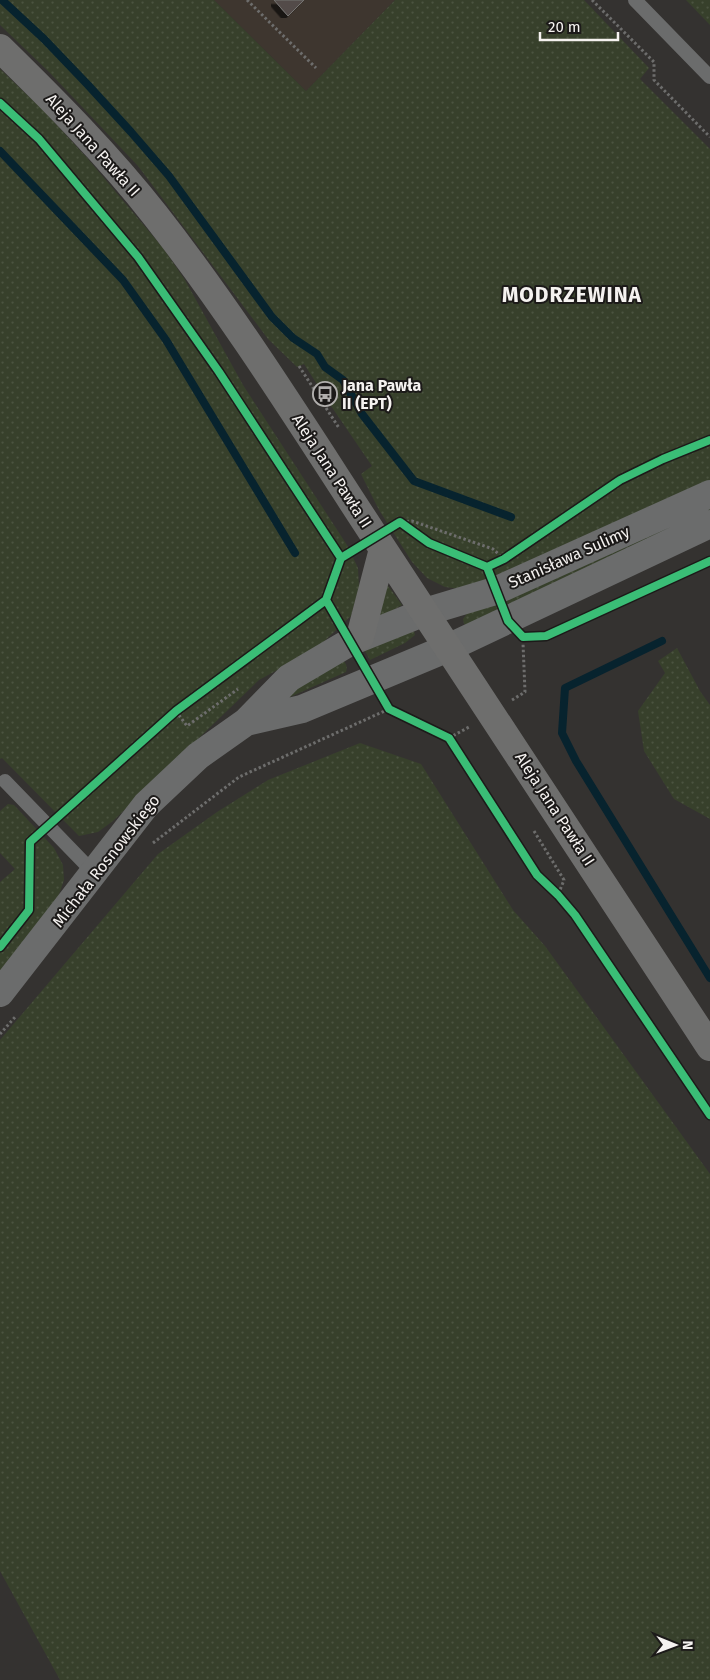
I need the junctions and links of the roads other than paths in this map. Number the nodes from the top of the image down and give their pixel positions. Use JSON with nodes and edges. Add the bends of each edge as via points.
{"nodes":[{"id":1,"x":635,"y":0,"type":"edge"},
{"id":2,"x":0,"y":48,"type":"edge"},
{"id":3,"x":710,"y":77,"type":"edge"},
{"id":4,"x":710,"y":494,"type":"edge"},
{"id":5,"x":710,"y":524,"type":"edge"},
{"id":6,"x":383,"y":549,"type":"junction"},
{"id":7,"x":424,"y":612,"type":"junction"},
{"id":8,"x":360,"y":638,"type":"junction"},
{"id":9,"x":448,"y":648,"type":"junction"},
{"id":10,"x":246,"y":722,"type":"junction"},
{"id":11,"x":5,"y":781,"type":"dead end"},
{"id":12,"x":94,"y":872,"type":"junction"},
{"id":13,"x":0,"y":993,"type":"edge"},
{"id":14,"x":710,"y":1047,"type":"edge"}],
"edges":[{"from":1,"to":3,"type":"lane"},
{"from":2,"to":6,"type":"street","name":"Aleja Jana Pawła II","via":[[109,160],[196,268]]},
{"from":4,"to":7,"type":"street","name":"Stanisława Sulimy","via":[[495,590]]},
{"from":5,"to":9,"type":"street","name":"Stanisława Sulimy"},
{"from":6,"to":7,"type":"street","name":"Aleja Jana Pawła II"},
{"from":6,"to":8,"type":"street"},
{"from":7,"to":8,"type":"street","name":"Michała Rosnowskiego"},
{"from":7,"to":9,"type":"street","name":"Aleja Jana Pawła II"},
{"from":8,"to":10,"type":"street","name":"Michała Rosnowskiego","via":[[288,678]]},
{"from":9,"to":10,"type":"street","name":"Michała Rosnowskiego","via":[[302,709]]},
{"from":9,"to":14,"type":"street","name":"Aleja Jana Pawła II"},
{"from":10,"to":12,"type":"street","name":"Michała Rosnowskiego","via":[[198,756],[146,805]]},
{"from":11,"to":12,"type":"lane"},
{"from":12,"to":13,"type":"street","name":"Michała Rosnowskiego"}]}
